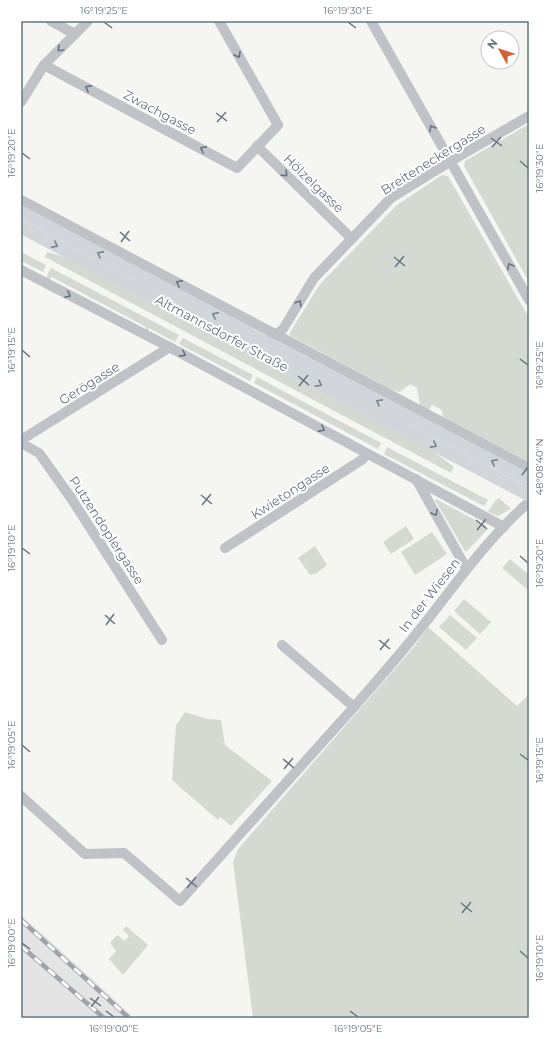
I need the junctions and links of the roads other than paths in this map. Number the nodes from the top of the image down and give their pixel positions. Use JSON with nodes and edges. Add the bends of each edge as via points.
{"nodes":[{"id":1,"x":51,"y":21,"type":"edge"},
{"id":2,"x":88,"y":21,"type":"edge"},
{"id":3,"x":219,"y":21,"type":"edge"},
{"id":4,"x":371,"y":21,"type":"edge"},
{"id":5,"x":75,"y":34,"type":"junction"},
{"id":6,"x":44,"y":65,"type":"junction"},
{"id":7,"x":21,"y":102,"type":"edge"},
{"id":8,"x":529,"y":116,"type":"edge"},
{"id":9,"x":257,"y":146,"type":"junction"},
{"id":10,"x":451,"y":161,"type":"junction"},
{"id":11,"x":21,"y":200,"type":"edge"},
{"id":12,"x":21,"y":212,"type":"edge"},
{"id":13,"x":21,"y":227,"type":"edge"},
{"id":14,"x":352,"y":239,"type":"junction"},
{"id":15,"x":21,"y":270,"type":"edge"},
{"id":16,"x":529,"y":300,"type":"edge"},
{"id":17,"x":271,"y":339,"type":"junction"},
{"id":18,"x":170,"y":347,"type":"junction"},
{"id":19,"x":21,"y":440,"type":"edge"},
{"id":20,"x":21,"y":444,"type":"edge"},
{"id":21,"x":366,"y":453,"type":"junction"},
{"id":22,"x":529,"y":468,"type":"edge"},
{"id":23,"x":416,"y":479,"type":"junction"},
{"id":24,"x":529,"y":480,"type":"edge"},
{"id":25,"x":529,"y":496,"type":"edge"},
{"id":26,"x":529,"y":502,"type":"edge"},
{"id":27,"x":504,"y":527,"type":"junction"},
{"id":28,"x":225,"y":548,"type":"dead end"},
{"id":29,"x":466,"y":568,"type":"junction"},
{"id":30,"x":162,"y":640,"type":"dead end"},
{"id":31,"x":282,"y":644,"type":"dead end"},
{"id":32,"x":354,"y":707,"type":"junction"},
{"id":33,"x":21,"y":796,"type":"edge"}],
"edges":[{"from":1,"to":5,"type":"street"},
{"from":2,"to":5,"type":"street"},
{"from":3,"to":9,"type":"street","one_way":true,"via":[[278,125]]},
{"from":10,"to":4,"type":"street","one_way":true},
{"from":5,"to":6,"type":"street","one_way":true},
{"from":6,"to":7,"type":"street"},
{"from":9,"to":6,"type":"street","name":"Zwachgasse","one_way":true,"via":[[237,168]]},
{"from":8,"to":10,"type":"street","name":"Breiteneckergasse"},
{"from":9,"to":14,"type":"street","name":"Hölzelgasse","one_way":true},
{"from":10,"to":14,"type":"street","name":"Breiteneckergasse","via":[[391,198]]},
{"from":16,"to":10,"type":"street","one_way":true},
{"from":17,"to":11,"type":"street","name":"Altmannsdorfer Straße","one_way":true},
{"from":17,"to":12,"type":"main road","name":"Altmannsdorfer Straße","one_way":true},
{"from":13,"to":25,"type":"main road","name":"Altmannsdorfer Straße","one_way":true},
{"from":17,"to":14,"type":"street","name":"Breiteneckergasse","one_way":true,"via":[[283,329],[314,278]]},
{"from":15,"to":18,"type":"street","one_way":true},
{"from":17,"to":22,"type":"street","name":"Altmannsdorfer Straße"},
{"from":24,"to":17,"type":"main road","name":"Altmannsdorfer Straße","one_way":true},
{"from":18,"to":19,"type":"street","name":"Gerögasse"},
{"from":18,"to":21,"type":"street","one_way":true},
{"from":20,"to":30,"type":"street","name":"Putzendoplergasse","via":[[39,453],[71,498]]},
{"from":21,"to":23,"type":"street"},
{"from":21,"to":28,"type":"street","name":"Kwietongasse","via":[[363,459]]},
{"from":23,"to":27,"type":"street"},
{"from":23,"to":29,"type":"street","one_way":true},
{"from":26,"to":27,"type":"street","name":"In der Wiesen"},
{"from":27,"to":29,"type":"street","name":"In der Wiesen"},
{"from":29,"to":32,"type":"street","name":"In der Wiesen","via":[[408,644]]},
{"from":31,"to":32,"type":"street"},
{"from":32,"to":33,"type":"street","name":"In der Wiesen","via":[[180,901],[124,853],[85,854]]}]}
